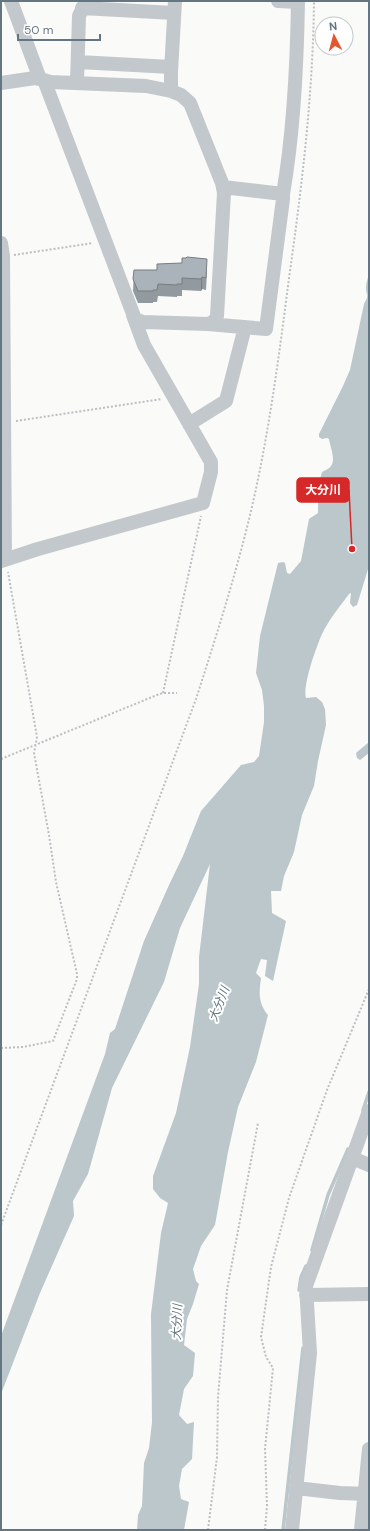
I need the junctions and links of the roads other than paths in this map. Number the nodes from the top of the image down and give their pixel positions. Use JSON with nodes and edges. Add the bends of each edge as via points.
{"nodes":[{"id":1,"x":11,"y":1,"type":"edge"},
{"id":2,"x":278,"y":1,"type":"edge"},
{"id":3,"x":298,"y":2,"type":"edge"},
{"id":4,"x":84,"y":5,"type":"edge"},
{"id":5,"x":175,"y":7,"type":"edge"},
{"id":6,"x":78,"y":62,"type":"junction"},
{"id":7,"x":171,"y":67,"type":"junction"},
{"id":8,"x":42,"y":80,"type":"junction"},
{"id":9,"x":1,"y":82,"type":"edge"},
{"id":10,"x":77,"y":83,"type":"junction"},
{"id":11,"x":171,"y":91,"type":"junction"},
{"id":12,"x":223,"y":187,"type":"junction"},
{"id":13,"x":283,"y":194,"type":"junction"},
{"id":14,"x":1,"y":242,"type":"edge"},
{"id":15,"x":132,"y":315,"type":"junction"},
{"id":16,"x":208,"y":324,"type":"junction"},
{"id":17,"x":245,"y":327,"type":"junction"},
{"id":18,"x":189,"y":424,"type":"junction"},
{"id":19,"x":3,"y":560,"type":"edge"},
{"id":20,"x":369,"y":1111,"type":"edge"},
{"id":21,"x":352,"y":1158,"type":"junction"},
{"id":22,"x":369,"y":1165,"type":"edge"},
{"id":23,"x":369,"y":1294,"type":"edge"},
{"id":24,"x":306,"y":1295,"type":"junction"},
{"id":25,"x":369,"y":1449,"type":"edge"},
{"id":26,"x":296,"y":1488,"type":"junction"},
{"id":27,"x":366,"y":1494,"type":"edge"},
{"id":28,"x":369,"y":1527,"type":"edge"},
{"id":29,"x":292,"y":1530,"type":"edge"},
{"id":30,"x":360,"y":1530,"type":"edge"},
{"id":31,"x":366,"y":1530,"type":"edge"}],
"edges":[{"from":1,"to":8,"type":"street"},
{"from":2,"to":3,"type":"street"},
{"from":3,"to":13,"type":"street","via":[[295,98]]},
{"from":4,"to":5,"type":"street"},
{"from":4,"to":6,"type":"street","via":[[78,22]]},
{"from":5,"to":7,"type":"street"},
{"from":6,"to":7,"type":"street"},
{"from":6,"to":10,"type":"street"},
{"from":7,"to":11,"type":"street"},
{"from":8,"to":9,"type":"street"},
{"from":8,"to":10,"type":"street"},
{"from":8,"to":15,"type":"street"},
{"from":10,"to":11,"type":"street","via":[[134,85]]},
{"from":11,"to":12,"type":"street","via":[[190,103]]},
{"from":12,"to":13,"type":"street"},
{"from":12,"to":16,"type":"street","via":[[217,316],[216,320]]},
{"from":13,"to":17,"type":"street","via":[[266,329]]},
{"from":14,"to":19,"type":"street"},
{"from":15,"to":16,"type":"street","via":[[143,322]]},
{"from":15,"to":18,"type":"street","via":[[144,345]]},
{"from":16,"to":17,"type":"street"},
{"from":17,"to":18,"type":"street","via":[[226,401]]},
{"from":18,"to":19,"type":"street","via":[[212,465],[204,503]]},
{"from":20,"to":21,"type":"street"},
{"from":21,"to":22,"type":"street"},
{"from":21,"to":24,"type":"street","via":[[306,1286]]},
{"from":23,"to":24,"type":"street"},
{"from":24,"to":26,"type":"street","via":[[310,1353]]},
{"from":25,"to":27,"type":"street"},
{"from":26,"to":27,"type":"street"},
{"from":26,"to":29,"type":"street"},
{"from":27,"to":30,"type":"street"},
{"from":28,"to":31,"type":"street"}]}
